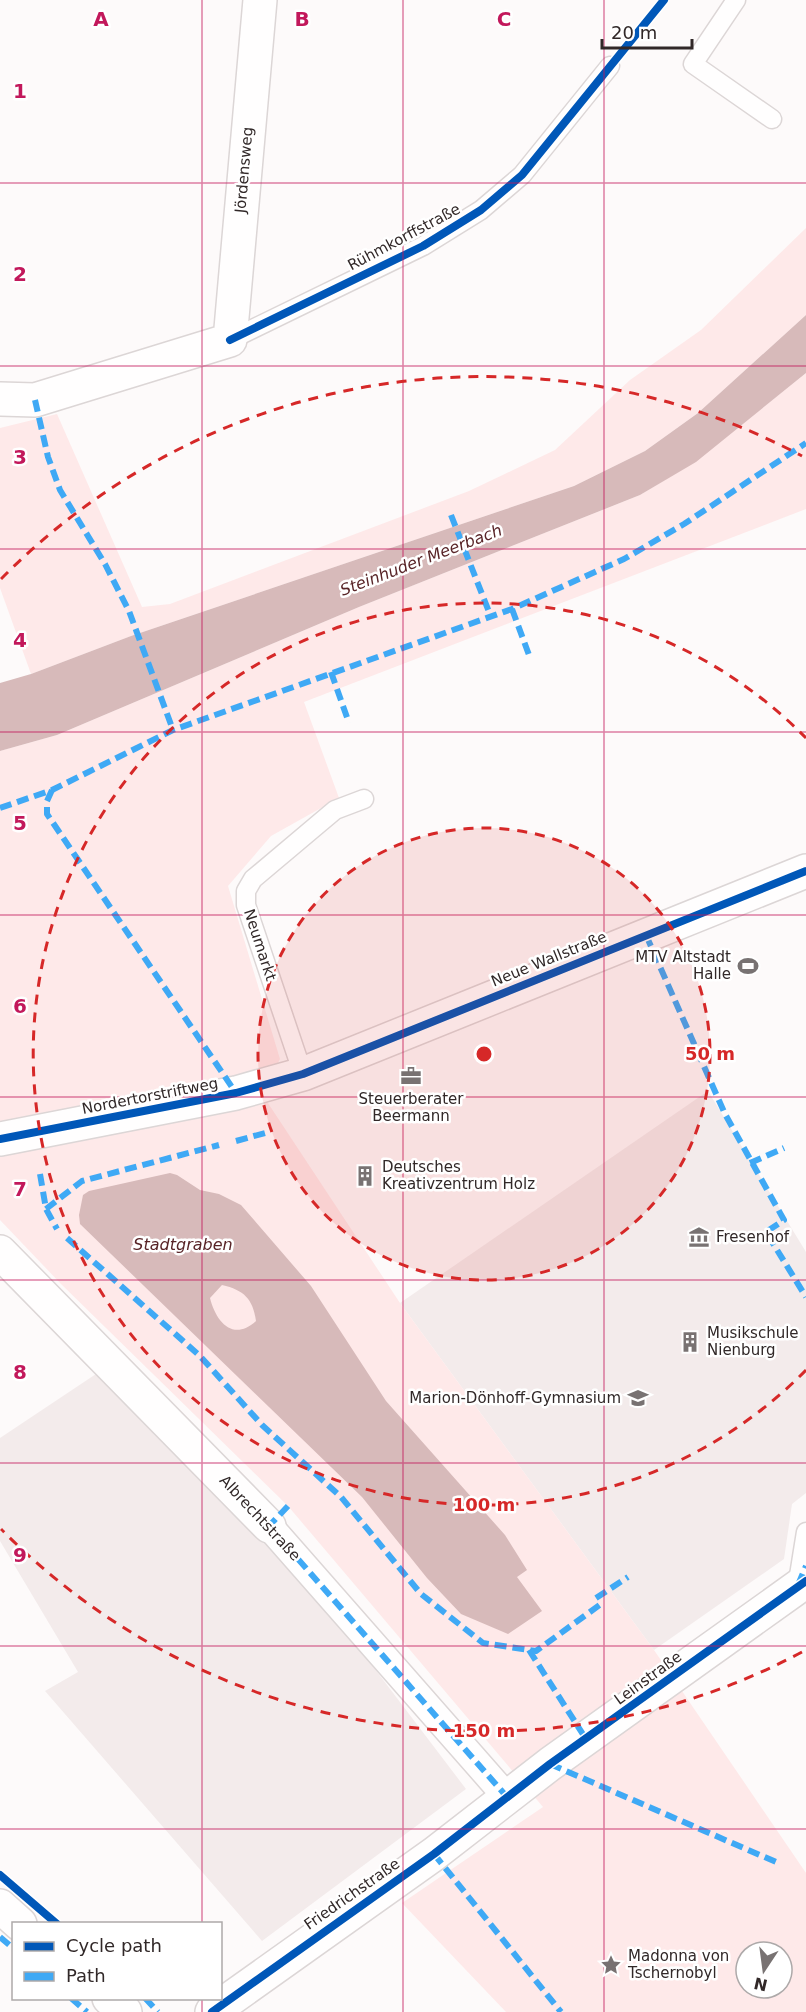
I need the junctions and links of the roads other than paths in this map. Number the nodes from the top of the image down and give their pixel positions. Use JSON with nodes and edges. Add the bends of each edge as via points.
{"nodes":[{"id":1,"x":260,"y":0,"type":"edge"},
{"id":2,"x":736,"y":0,"type":"edge"},
{"id":3,"x":610,"y":66,"type":"dead end"},
{"id":4,"x":772,"y":119,"type":"dead end"},
{"id":5,"x":230,"y":340,"type":"junction"},
{"id":6,"x":0,"y":399,"type":"edge"},
{"id":7,"x":364,"y":799,"type":"dead end"},
{"id":8,"x":806,"y":871,"type":"edge"},
{"id":9,"x":303,"y":1074,"type":"junction"},
{"id":10,"x":0,"y":1139,"type":"edge"},
{"id":11,"x":0,"y":1251,"type":"edge"},
{"id":12,"x":269,"y":1526,"type":"joint"},
{"id":13,"x":806,"y":1532,"type":"edge"},
{"id":14,"x":803,"y":1579,"type":"edge"},
{"id":15,"x":507,"y":1797,"type":"junction"},
{"id":16,"x":0,"y":1906,"type":"edge"},
{"id":17,"x":19,"y":1922,"type":"edge"},
{"id":18,"x":111,"y":2000,"type":"edge"},
{"id":19,"x":125,"y":2012,"type":"edge"},
{"id":20,"x":212,"y":2012,"type":"edge"}],
"edges":[{"from":1,"to":5,"type":"street","name":"Jördensweg"},
{"from":2,"to":4,"type":"lane","via":[[693,63]]},
{"from":3,"to":5,"type":"lane","name":"Rühmkorffstraße","via":[[522,175],[481,210],[423,246]]},
{"from":5,"to":6,"type":"street","name":"Rühmkorffstraße","via":[[35,400]]},
{"from":7,"to":9,"type":"lane","name":"Neumarkt","via":[[335,810],[253,879],[245,896]]},
{"from":8,"to":9,"type":"street","name":"Neue Wallstraße"},
{"from":9,"to":10,"type":"street","name":"Nordertorstriftweg","via":[[236,1093]]},
{"from":11,"to":12,"type":"street","name":"Albrechtstraße"},
{"from":12,"to":15,"type":"street","name":"Albrechtstraße"},
{"from":13,"to":14,"type":"lane"},
{"from":14,"to":15,"type":"street","name":"Leinstraße"},
{"from":15,"to":20,"type":"street","name":"Friedrichstraße","via":[[434,1854]]},
{"from":16,"to":17,"type":"street"},
{"from":18,"to":19,"type":"street"}]}
